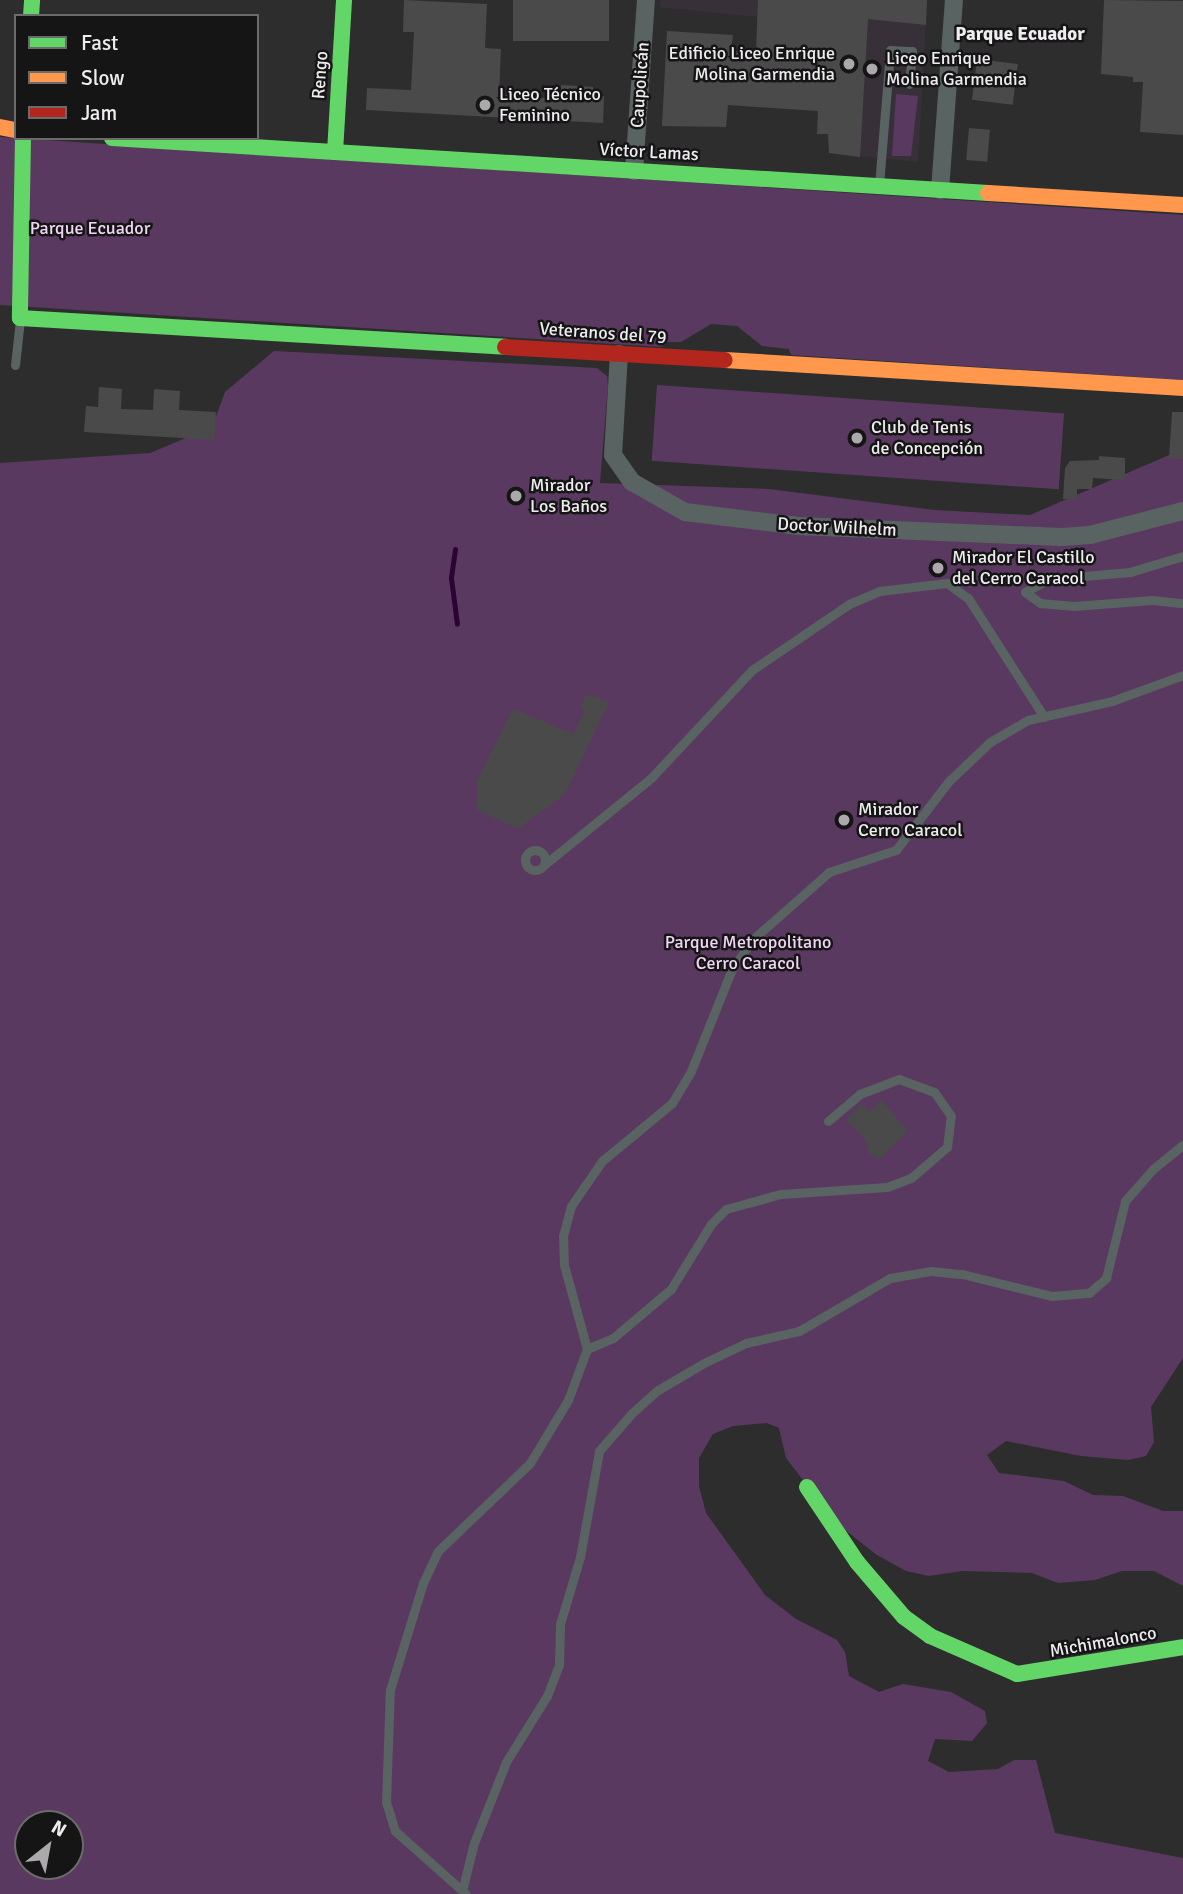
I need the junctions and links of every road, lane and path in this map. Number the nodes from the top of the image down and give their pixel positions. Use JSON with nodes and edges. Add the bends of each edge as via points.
{"nodes":[{"id":1,"x":344,"y":0,"type":"edge"},
{"id":2,"x":646,"y":0,"type":"edge"},
{"id":3,"x":954,"y":0,"type":"edge"},
{"id":4,"x":909,"y":84,"type":"dead end"},
{"id":5,"x":23,"y":140,"type":"edge"},
{"id":6,"x":144,"y":140,"type":"edge"},
{"id":7,"x":335,"y":152,"type":"junction"},
{"id":8,"x":634,"y":171,"type":"junction"},
{"id":9,"x":879,"y":186,"type":"junction"},
{"id":10,"x":940,"y":190,"type":"junction"},
{"id":11,"x":1183,"y":205,"type":"edge"},
{"id":12,"x":20,"y":318,"type":"junction"},
{"id":13,"x":619,"y":354,"type":"junction"},
{"id":14,"x":15,"y":365,"type":"dead end"},
{"id":15,"x":1183,"y":388,"type":"edge"},
{"id":16,"x":1183,"y":511,"type":"edge"},
{"id":17,"x":1183,"y":556,"type":"edge"},
{"id":18,"x":1183,"y":603,"type":"edge"},
{"id":19,"x":1183,"y":676,"type":"edge"},
{"id":20,"x":1044,"y":716,"type":"junction"},
{"id":21,"x":566,"y":848,"type":"junction"},
{"id":22,"x":540,"y":850,"type":"junction"},
{"id":23,"x":544,"y":865,"type":"junction"},
{"id":24,"x":828,"y":1121,"type":"dead end"},
{"id":25,"x":1183,"y":1145,"type":"edge"},
{"id":26,"x":587,"y":1349,"type":"junction"},
{"id":27,"x":807,"y":1487,"type":"dead end"},
{"id":28,"x":1183,"y":1647,"type":"edge"},
{"id":29,"x":464,"y":1891,"type":"edge"}],
"edges":[{"from":1,"to":7,"type":"street","name":"Rengo"},
{"from":2,"to":8,"type":"street","name":"Caupolicán"},
{"from":3,"to":10,"type":"street"},
{"from":4,"to":9,"type":"lane","via":[[912,51],[890,50]]},
{"from":5,"to":12,"type":"street"},
{"from":6,"to":7,"type":"street","name":"Víctor Lamas"},
{"from":7,"to":8,"type":"street","name":"Víctor Lamas"},
{"from":8,"to":9,"type":"street","name":"Víctor Lamas"},
{"from":9,"to":10,"type":"street","name":"Víctor Lamas"},
{"from":10,"to":11,"type":"street","name":"Víctor Lamas"},
{"from":12,"to":13,"type":"street","name":"Veteranos del 79"},
{"from":12,"to":14,"type":"lane"},
{"from":13,"to":15,"type":"street","name":"Veteranos del 79"},
{"from":13,"to":16,"type":"street","name":"Doctor Wilhelm","via":[[613,455],[632,482],[685,512],[799,526],[1062,537],[1090,535]]},
{"from":17,"to":18,"type":"lane","via":[[1130,572],[1049,579],[1025,592],[1040,603],[1074,606],[1152,600]]},
{"from":19,"to":20,"type":"lane","via":[[1112,701]]},
{"from":20,"to":21,"type":"lane","via":[[968,598],[947,583],[879,592],[849,604],[752,670],[651,778]]},
{"from":20,"to":26,"type":"lane","via":[[990,742],[948,782],[896,850],[829,872],[752,940],[732,969],[691,1071],[672,1103],[602,1161],[571,1206],[563,1236],[564,1265]]},
{"from":21,"to":22,"type":"lane"},
{"from":21,"to":23,"type":"lane"},
{"from":22,"to":23,"type":"lane"},
{"from":22,"to":23,"type":"lane","via":[[526,854],[526,865],[537,869]]},
{"from":24,"to":26,"type":"lane","via":[[841,1107],[899,1079],[919,1083],[944,1103],[951,1116],[947,1147],[911,1178],[887,1187],[781,1194],[726,1209],[711,1224],[671,1289],[612,1338]]},
{"from":25,"to":29,"type":"lane","via":[[1153,1168],[1125,1201],[1106,1278],[1089,1293],[1052,1296],[931,1271],[890,1278],[799,1331],[747,1343],[704,1363],[658,1390],[631,1414],[599,1451],[580,1556],[560,1624],[559,1665],[547,1696],[506,1762],[474,1843]]},
{"from":26,"to":29,"type":"lane","via":[[568,1401],[530,1463],[438,1551],[390,1690],[386,1802],[395,1831]]},
{"from":27,"to":28,"type":"street","name":"Michimalonco","via":[[857,1562],[904,1617],[930,1636],[1017,1674]]}]}
